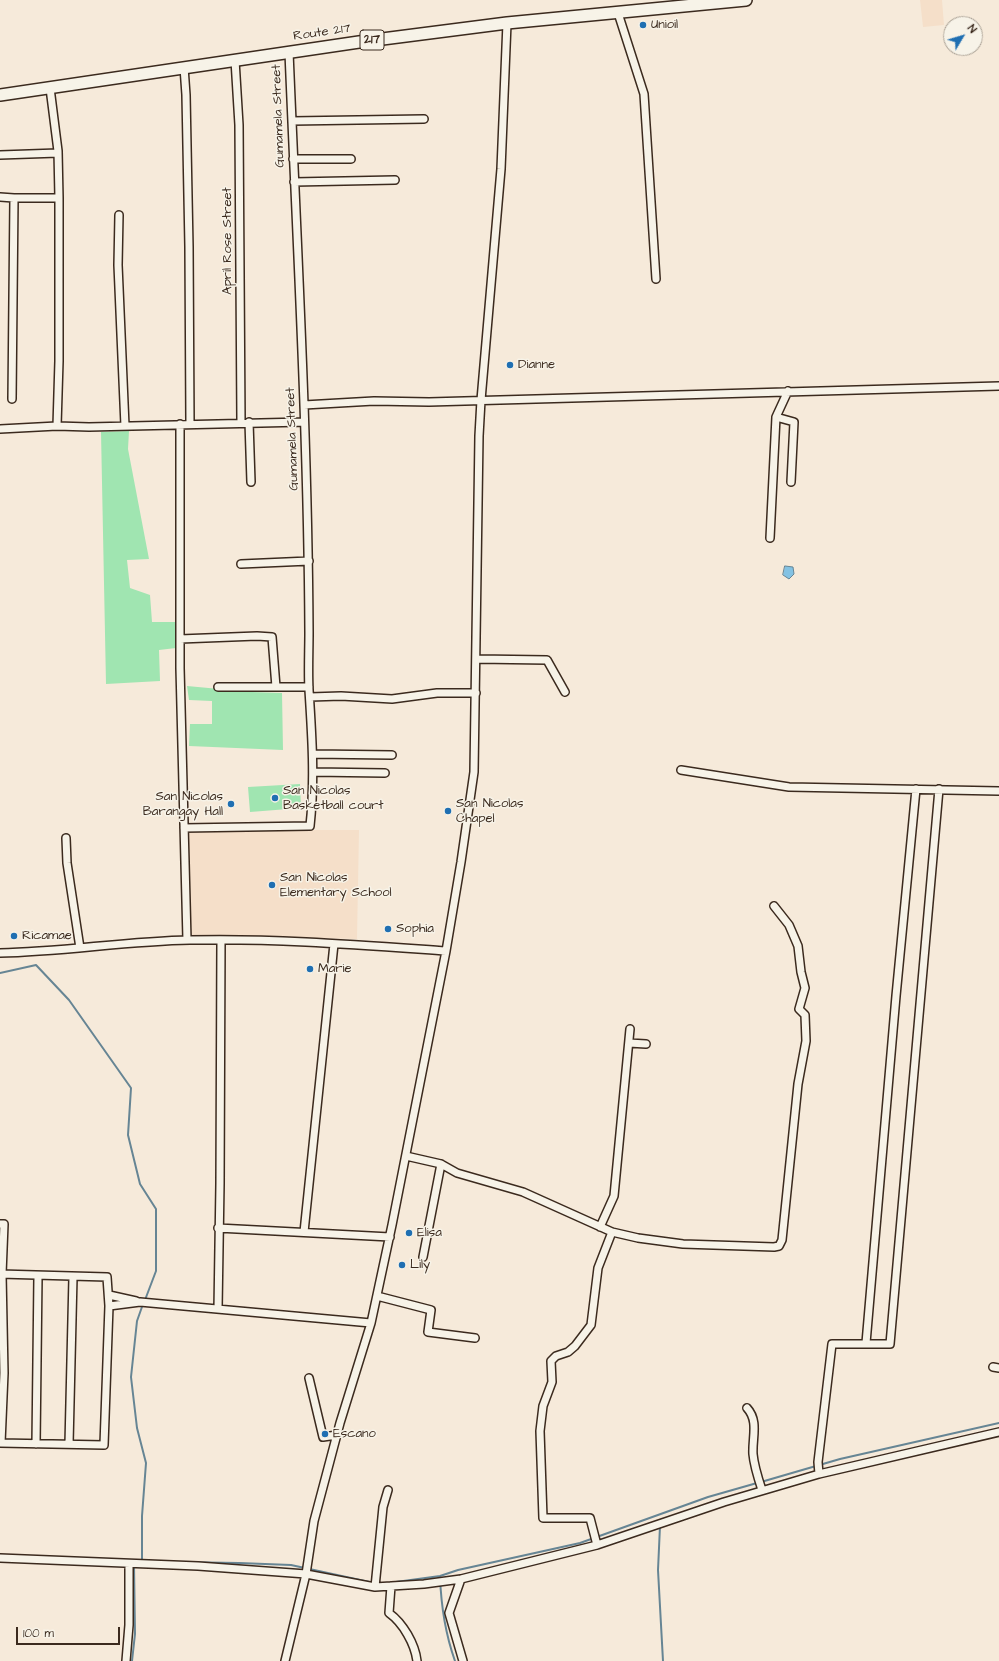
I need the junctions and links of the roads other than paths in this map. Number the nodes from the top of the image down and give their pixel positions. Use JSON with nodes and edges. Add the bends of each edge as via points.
{"nodes":[{"id":1,"x":746,"y":0,"type":"edge"},
{"id":2,"x":618,"y":13,"type":"junction"},
{"id":3,"x":507,"y":23,"type":"junction"},
{"id":4,"x":288,"y":52,"type":"junction"},
{"id":5,"x":235,"y":60,"type":"junction"},
{"id":6,"x":184,"y":67,"type":"junction"},
{"id":7,"x":50,"y":88,"type":"junction"},
{"id":8,"x":0,"y":95,"type":"edge"},
{"id":9,"x":424,"y":119,"type":"dead end"},
{"id":10,"x":292,"y":121,"type":"junction"},
{"id":11,"x":58,"y":153,"type":"junction"},
{"id":12,"x":0,"y":155,"type":"edge"},
{"id":13,"x":293,"y":159,"type":"junction"},
{"id":14,"x":351,"y":159,"type":"dead end"},
{"id":15,"x":395,"y":180,"type":"dead end"},
{"id":16,"x":294,"y":182,"type":"junction"},
{"id":17,"x":0,"y":198,"type":"edge"},
{"id":18,"x":14,"y":198,"type":"junction"},
{"id":19,"x":59,"y":198,"type":"junction"},
{"id":20,"x":119,"y":215,"type":"dead end"},
{"id":21,"x":656,"y":279,"type":"dead end"},
{"id":22,"x":999,"y":386,"type":"edge"},
{"id":23,"x":788,"y":391,"type":"junction"},
{"id":24,"x":12,"y":399,"type":"dead end"},
{"id":25,"x":481,"y":400,"type":"junction"},
{"id":26,"x":304,"y":405,"type":"junction"},
{"id":27,"x":776,"y":418,"type":"junction"},
{"id":28,"x":241,"y":422,"type":"junction"},
{"id":29,"x":249,"y":422,"type":"junction"},
{"id":30,"x":304,"y":422,"type":"junction"},
{"id":31,"x":180,"y":424,"type":"junction"},
{"id":32,"x":190,"y":424,"type":"junction"},
{"id":33,"x":57,"y":426,"type":"junction"},
{"id":34,"x":125,"y":426,"type":"junction"},
{"id":35,"x":0,"y":429,"type":"edge"},
{"id":36,"x":250,"y":482,"type":"dead end"},
{"id":37,"x":791,"y":482,"type":"dead end"},
{"id":38,"x":770,"y":538,"type":"dead end"},
{"id":39,"x":309,"y":561,"type":"junction"},
{"id":40,"x":241,"y":564,"type":"dead end"},
{"id":41,"x":180,"y":639,"type":"junction"},
{"id":42,"x":477,"y":659,"type":"junction"},
{"id":43,"x":218,"y":687,"type":"dead end"},
{"id":44,"x":276,"y":687,"type":"junction"},
{"id":45,"x":309,"y":687,"type":"junction"},
{"id":46,"x":565,"y":692,"type":"dead end"},
{"id":47,"x":476,"y":694,"type":"junction"},
{"id":48,"x":310,"y":697,"type":"junction"},
{"id":49,"x":313,"y":754,"type":"junction"},
{"id":50,"x":392,"y":755,"type":"dead end"},
{"id":51,"x":681,"y":770,"type":"dead end"},
{"id":52,"x":313,"y":772,"type":"junction"},
{"id":53,"x":385,"y":773,"type":"dead end"},
{"id":54,"x":916,"y":789,"type":"junction"},
{"id":55,"x":939,"y":789,"type":"junction"},
{"id":56,"x":999,"y":791,"type":"edge"},
{"id":57,"x":184,"y":828,"type":"junction"},
{"id":58,"x":66,"y":838,"type":"dead end"},
{"id":59,"x":774,"y":906,"type":"dead end"},
{"id":60,"x":188,"y":940,"type":"junction"},
{"id":61,"x":221,"y":940,"type":"junction"},
{"id":62,"x":334,"y":944,"type":"junction"},
{"id":63,"x":80,"y":948,"type":"junction"},
{"id":64,"x":446,"y":951,"type":"junction"},
{"id":65,"x":0,"y":953,"type":"edge"},
{"id":66,"x":630,"y":1028,"type":"dead end"},
{"id":67,"x":629,"y":1043,"type":"junction"},
{"id":68,"x":646,"y":1044,"type":"dead end"},
{"id":69,"x":406,"y":1156,"type":"junction"},
{"id":70,"x":441,"y":1164,"type":"junction"},
{"id":71,"x":0,"y":1224,"type":"edge"},
{"id":72,"x":600,"y":1227,"type":"junction"},
{"id":73,"x":218,"y":1228,"type":"junction"},
{"id":74,"x":304,"y":1232,"type":"junction"},
{"id":75,"x":612,"y":1232,"type":"junction"},
{"id":76,"x":390,"y":1236,"type":"junction"},
{"id":77,"x":424,"y":1256,"type":"dead end"},
{"id":78,"x":1,"y":1274,"type":"edge"},
{"id":79,"x":38,"y":1276,"type":"junction"},
{"id":80,"x":73,"y":1277,"type":"junction"},
{"id":81,"x":109,"y":1295,"type":"junction"},
{"id":82,"x":377,"y":1296,"type":"junction"},
{"id":83,"x":140,"y":1302,"type":"junction"},
{"id":84,"x":109,"y":1306,"type":"junction"},
{"id":85,"x":218,"y":1309,"type":"junction"},
{"id":86,"x":372,"y":1323,"type":"junction"},
{"id":87,"x":475,"y":1338,"type":"dead end"},
{"id":88,"x":866,"y":1343,"type":"junction"},
{"id":89,"x":309,"y":1378,"type":"dead end"},
{"id":90,"x":747,"y":1408,"type":"dead end"},
{"id":91,"x":999,"y":1432,"type":"edge"},
{"id":92,"x":337,"y":1436,"type":"junction"},
{"id":93,"x":1,"y":1443,"type":"edge"},
{"id":94,"x":36,"y":1444,"type":"junction"},
{"id":95,"x":69,"y":1444,"type":"junction"},
{"id":96,"x":818,"y":1474,"type":"junction"},
{"id":97,"x":388,"y":1490,"type":"dead end"},
{"id":98,"x":762,"y":1490,"type":"junction"},
{"id":99,"x":597,"y":1545,"type":"junction"},
{"id":100,"x":0,"y":1558,"type":"edge"},
{"id":101,"x":129,"y":1564,"type":"junction"},
{"id":102,"x":306,"y":1574,"type":"junction"},
{"id":103,"x":461,"y":1579,"type":"junction"},
{"id":104,"x":391,"y":1586,"type":"junction"},
{"id":105,"x":375,"y":1587,"type":"junction"},
{"id":106,"x":126,"y":1661,"type":"edge"},
{"id":107,"x":285,"y":1661,"type":"edge"},
{"id":108,"x":417,"y":1661,"type":"edge"},
{"id":109,"x":464,"y":1661,"type":"edge"}],
"edges":[{"from":1,"to":2,"type":"main road","name":"Route 217","number":"217"},
{"from":2,"to":3,"type":"main road","name":"Route 217","number":"217"},
{"from":2,"to":21,"type":"street","via":[[644,94]]},
{"from":3,"to":4,"type":"main road","name":"Route 217","number":"217"},
{"from":3,"to":25,"type":"street","via":[[501,169]]},
{"from":4,"to":5,"type":"main road","name":"Route 217","number":"217"},
{"from":4,"to":10,"type":"street","name":"Gumamela Street"},
{"from":5,"to":6,"type":"main road","name":"Route 217","number":"217"},
{"from":5,"to":28,"type":"street","name":"April Rose Street","via":[[240,125]]},
{"from":6,"to":7,"type":"main road","name":"Route 217","number":"217"},
{"from":6,"to":32,"type":"street","via":[[189,240]]},
{"from":7,"to":8,"type":"main road","name":"Route 217","number":"217"},
{"from":7,"to":11,"type":"street"},
{"from":9,"to":10,"type":"street"},
{"from":10,"to":13,"type":"street","name":"Gumamela Street"},
{"from":11,"to":12,"type":"street"},
{"from":11,"to":19,"type":"street"},
{"from":13,"to":14,"type":"street"},
{"from":13,"to":16,"type":"street","name":"Gumamela Street"},
{"from":15,"to":16,"type":"street"},
{"from":16,"to":26,"type":"street","name":"Gumamela Street"},
{"from":17,"to":18,"type":"street"},
{"from":18,"to":19,"type":"street"},
{"from":18,"to":24,"type":"street"},
{"from":19,"to":33,"type":"street"},
{"from":20,"to":34,"type":"street","via":[[118,264]]},
{"from":22,"to":23,"type":"street"},
{"from":23,"to":25,"type":"street"},
{"from":23,"to":27,"type":"street"},
{"from":25,"to":26,"type":"street","via":[[374,401]]},
{"from":25,"to":42,"type":"street"},
{"from":26,"to":30,"type":"street","name":"Gumamela Street"},
{"from":27,"to":37,"type":"street","via":[[794,422]]},
{"from":27,"to":38,"type":"street"},
{"from":28,"to":29,"type":"street"},
{"from":28,"to":32,"type":"street"},
{"from":29,"to":30,"type":"street"},
{"from":29,"to":36,"type":"street"},
{"from":30,"to":39,"type":"street","name":"Gumamela Street"},
{"from":31,"to":32,"type":"street"},
{"from":31,"to":34,"type":"street"},
{"from":31,"to":41,"type":"street"},
{"from":33,"to":34,"type":"street"},
{"from":33,"to":35,"type":"street"},
{"from":39,"to":40,"type":"street"},
{"from":39,"to":45,"type":"street","name":"Gumamela Street"},
{"from":41,"to":44,"type":"street","via":[[272,637]]},
{"from":41,"to":57,"type":"street"},
{"from":42,"to":46,"type":"street","via":[[548,660]]},
{"from":42,"to":47,"type":"street"},
{"from":43,"to":44,"type":"street"},
{"from":44,"to":45,"type":"street"},
{"from":45,"to":48,"type":"street","name":"Gumamela Street"},
{"from":47,"to":48,"type":"street","via":[[438,693],[392,699]]},
{"from":47,"to":64,"type":"street","via":[[474,772]]},
{"from":48,"to":49,"type":"street","name":"Gumamela Street"},
{"from":49,"to":50,"type":"street"},
{"from":49,"to":52,"type":"street","name":"Gumamela Street"},
{"from":51,"to":54,"type":"street","via":[[789,787]]},
{"from":52,"to":53,"type":"street"},
{"from":52,"to":57,"type":"street","name":"Gumamela Street","via":[[310,826]]},
{"from":54,"to":55,"type":"street"},
{"from":54,"to":88,"type":"street"},
{"from":55,"to":56,"type":"street"},
{"from":55,"to":88,"type":"street","via":[[890,1344]]},
{"from":57,"to":60,"type":"street"},
{"from":58,"to":63,"type":"street","via":[[67,863]]},
{"from":59,"to":75,"type":"street","via":[[789,925],[798,946],[805,988],[799,1009],[805,1015],[806,1041],[798,1084],[780,1245],[774,1247],[683,1244]]},
{"from":60,"to":61,"type":"street"},
{"from":60,"to":63,"type":"street"},
{"from":61,"to":62,"type":"street"},
{"from":61,"to":73,"type":"street"},
{"from":62,"to":64,"type":"street"},
{"from":62,"to":74,"type":"street"},
{"from":63,"to":65,"type":"street"},
{"from":64,"to":69,"type":"street"},
{"from":66,"to":67,"type":"street"},
{"from":67,"to":68,"type":"street"},
{"from":67,"to":72,"type":"street","via":[[614,1196]]},
{"from":69,"to":70,"type":"street"},
{"from":69,"to":76,"type":"street"},
{"from":70,"to":72,"type":"street","via":[[456,1173],[523,1192]]},
{"from":70,"to":77,"type":"street"},
{"from":71,"to":78,"type":"street","via":[[4,1224]]},
{"from":72,"to":75,"type":"street"},
{"from":73,"to":74,"type":"street"},
{"from":73,"to":85,"type":"street"},
{"from":74,"to":76,"type":"street"},
{"from":75,"to":99,"type":"street","via":[[598,1268],[591,1325],[575,1346],[551,1361],[552,1382],[543,1406],[540,1431],[543,1518],[590,1518]]},
{"from":76,"to":82,"type":"street"},
{"from":78,"to":79,"type":"street"},
{"from":78,"to":93,"type":"street","via":[[4,1373]]},
{"from":79,"to":80,"type":"street"},
{"from":79,"to":94,"type":"street"},
{"from":80,"to":81,"type":"street","via":[[107,1277]]},
{"from":80,"to":95,"type":"street"},
{"from":81,"to":83,"type":"street"},
{"from":81,"to":84,"type":"street"},
{"from":82,"to":86,"type":"street"},
{"from":82,"to":87,"type":"street","via":[[431,1310],[428,1332]]},
{"from":83,"to":84,"type":"street"},
{"from":83,"to":85,"type":"street"},
{"from":84,"to":95,"type":"street","via":[[104,1445]]},
{"from":85,"to":86,"type":"street"},
{"from":86,"to":92,"type":"street"},
{"from":88,"to":96,"type":"street","via":[[832,1344]]},
{"from":89,"to":92,"type":"street","via":[[323,1436]]},
{"from":90,"to":98,"type":"street","via":[[754,1417],[753,1453],[756,1474]]},
{"from":91,"to":96,"type":"street"},
{"from":92,"to":102,"type":"street","via":[[314,1521]]},
{"from":93,"to":94,"type":"street"},
{"from":94,"to":95,"type":"street"},
{"from":96,"to":98,"type":"street"},
{"from":97,"to":105,"type":"street","via":[[383,1507]]},
{"from":98,"to":99,"type":"street"},
{"from":99,"to":103,"type":"street"},
{"from":100,"to":101,"type":"street"},
{"from":101,"to":102,"type":"street"},
{"from":101,"to":106,"type":"street"},
{"from":102,"to":105,"type":"street"},
{"from":102,"to":107,"type":"street"},
{"from":103,"to":104,"type":"street"},
{"from":103,"to":109,"type":"street","via":[[449,1613]]},
{"from":104,"to":105,"type":"street"},
{"from":104,"to":108,"type":"street","via":[[389,1613],[400,1623],[416,1651]]}]}
